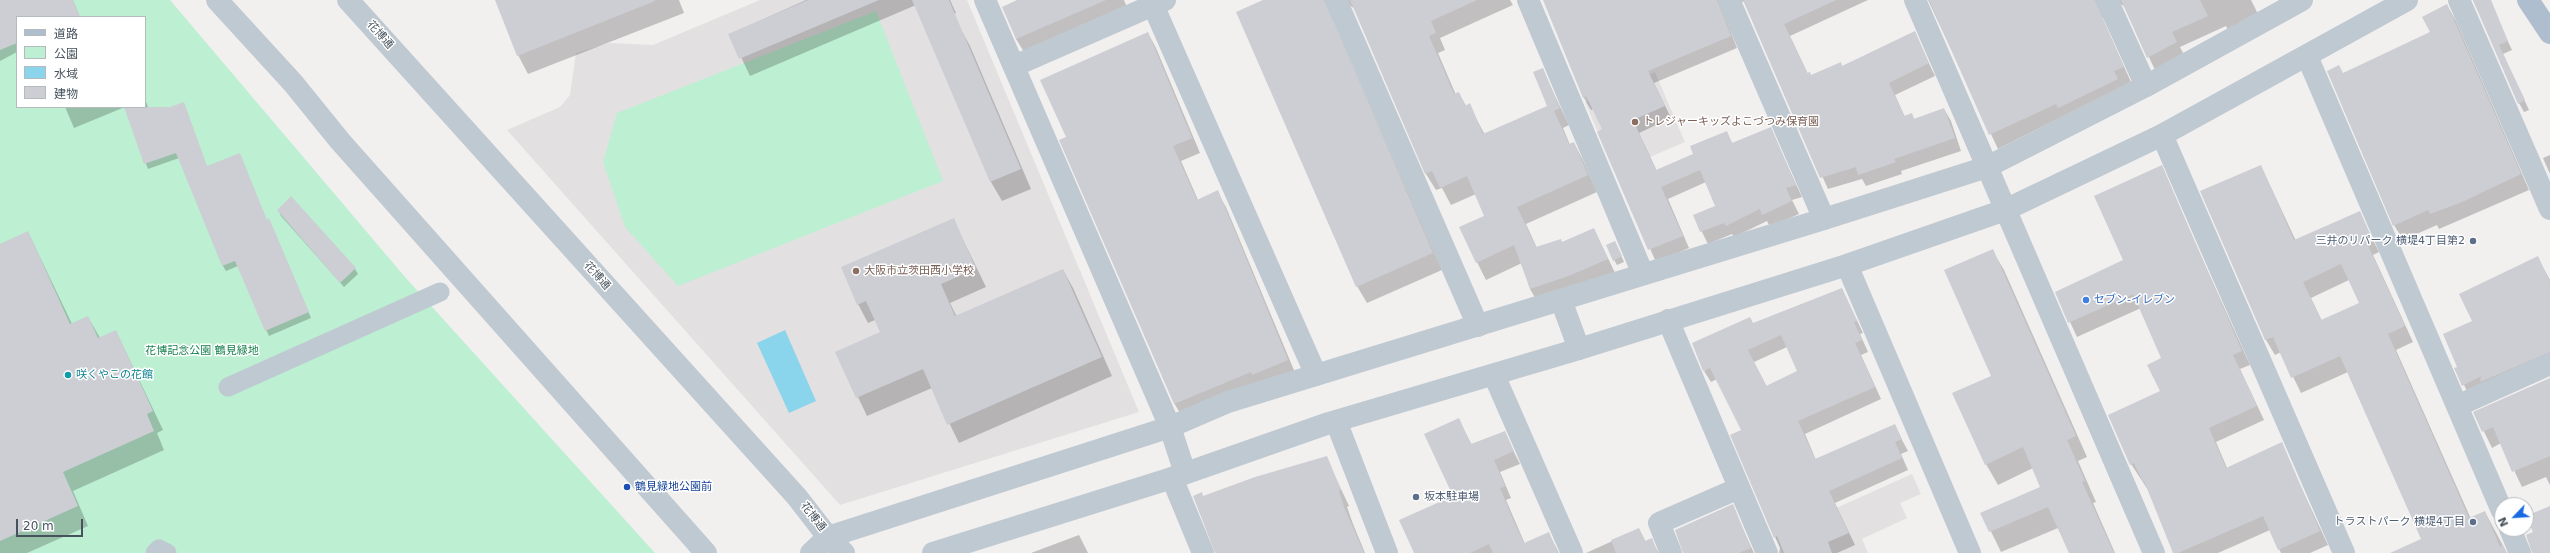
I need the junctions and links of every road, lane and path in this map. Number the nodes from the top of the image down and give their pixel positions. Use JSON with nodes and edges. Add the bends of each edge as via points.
{"nodes":[{"id":1,"x":217,"y":0,"type":"edge"},
{"id":2,"x":348,"y":0,"type":"edge"},
{"id":3,"x":985,"y":0,"type":"edge"},
{"id":4,"x":1336,"y":0,"type":"edge"},
{"id":5,"x":1528,"y":0,"type":"edge"},
{"id":6,"x":1729,"y":0,"type":"edge"},
{"id":7,"x":1915,"y":0,"type":"edge"},
{"id":8,"x":2107,"y":0,"type":"edge"},
{"id":9,"x":2407,"y":0,"type":"edge"},
{"id":10,"x":2459,"y":0,"type":"edge"},
{"id":11,"x":2528,"y":0,"type":"edge"},
{"id":12,"x":1159,"y":3,"type":"edge"},
{"id":13,"x":2290,"y":3,"type":"edge"},
{"id":14,"x":2550,"y":33,"type":"edge"},
{"id":15,"x":2307,"y":56,"type":"junction"},
{"id":16,"x":1014,"y":66,"type":"junction"},
{"id":17,"x":2146,"y":86,"type":"junction"},
{"id":18,"x":2162,"y":135,"type":"junction"},
{"id":19,"x":1986,"y":167,"type":"junction"},
{"id":20,"x":2550,"y":209,"type":"edge"},
{"id":21,"x":2004,"y":210,"type":"junction"},
{"id":22,"x":1824,"y":219,"type":"junction"},
{"id":23,"x":1848,"y":265,"type":"junction"},
{"id":24,"x":1643,"y":274,"type":"junction"},
{"id":25,"x":440,"y":292,"type":"dead end"},
{"id":26,"x":1561,"y":300,"type":"junction"},
{"id":27,"x":1668,"y":320,"type":"junction"},
{"id":28,"x":1478,"y":326,"type":"junction"},
{"id":29,"x":1578,"y":349,"type":"junction"},
{"id":30,"x":2550,"y":364,"type":"edge"},
{"id":31,"x":1316,"y":375,"type":"junction"},
{"id":32,"x":1494,"y":375,"type":"junction"},
{"id":33,"x":228,"y":387,"type":"dead end"},
{"id":34,"x":2457,"y":406,"type":"junction"},
{"id":35,"x":1336,"y":421,"type":"junction"},
{"id":36,"x":1170,"y":427,"type":"junction"},
{"id":37,"x":1179,"y":476,"type":"junction"},
{"id":38,"x":1739,"y":488,"type":"junction"},
{"id":39,"x":2496,"y":497,"type":"edge"},
{"id":40,"x":828,"y":536,"type":"junction"},
{"id":41,"x":2513,"y":537,"type":"edge"},
{"id":42,"x":155,"y":553,"type":"edge"},
{"id":43,"x":167,"y":553,"type":"edge"},
{"id":44,"x":706,"y":553,"type":"edge"},
{"id":45,"x":811,"y":553,"type":"edge"},
{"id":46,"x":844,"y":553,"type":"edge"},
{"id":47,"x":933,"y":553,"type":"edge"},
{"id":48,"x":1203,"y":553,"type":"edge"},
{"id":49,"x":1387,"y":553,"type":"edge"},
{"id":50,"x":1572,"y":553,"type":"edge"},
{"id":51,"x":1671,"y":553,"type":"edge"},
{"id":52,"x":1767,"y":553,"type":"edge"},
{"id":53,"x":1970,"y":553,"type":"edge"},
{"id":54,"x":2154,"y":553,"type":"edge"},
{"id":55,"x":2344,"y":553,"type":"edge"},
{"id":56,"x":2520,"y":553,"type":"edge"}],
"edges":[{"from":1,"to":44,"type":"street"},
{"from":2,"to":40,"type":"street","name":"花博通","via":[[797,498]]},
{"from":3,"to":16,"type":"street"},
{"from":4,"to":28,"type":"street"},
{"from":5,"to":24,"type":"street"},
{"from":6,"to":22,"type":"street"},
{"from":7,"to":19,"type":"street"},
{"from":8,"to":17,"type":"street"},
{"from":9,"to":15,"type":"street"},
{"from":10,"to":20,"type":"street"},
{"from":11,"to":14,"type":"main road"},
{"from":12,"to":16,"type":"street"},
{"from":12,"to":31,"type":"street"},
{"from":13,"to":17,"type":"street"},
{"from":15,"to":18,"type":"street"},
{"from":15,"to":34,"type":"street"},
{"from":16,"to":36,"type":"street"},
{"from":17,"to":19,"type":"street"},
{"from":18,"to":21,"type":"street"},
{"from":18,"to":55,"type":"street"},
{"from":19,"to":21,"type":"street"},
{"from":19,"to":22,"type":"street"},
{"from":21,"to":23,"type":"street"},
{"from":21,"to":54,"type":"street"},
{"from":22,"to":24,"type":"street"},
{"from":23,"to":27,"type":"street"},
{"from":23,"to":53,"type":"street"},
{"from":24,"to":26,"type":"street"},
{"from":25,"to":33,"type":"street"},
{"from":26,"to":28,"type":"street"},
{"from":26,"to":29,"type":"street"},
{"from":27,"to":29,"type":"street"},
{"from":27,"to":38,"type":"street"},
{"from":28,"to":31,"type":"street"},
{"from":29,"to":32,"type":"street"},
{"from":30,"to":34,"type":"street"},
{"from":31,"to":36,"type":"street","via":[[1228,402]]},
{"from":32,"to":35,"type":"street"},
{"from":32,"to":50,"type":"street"},
{"from":34,"to":39,"type":"street"},
{"from":35,"to":37,"type":"street"},
{"from":35,"to":49,"type":"street"},
{"from":36,"to":37,"type":"street"},
{"from":36,"to":40,"type":"street"},
{"from":37,"to":47,"type":"street"},
{"from":37,"to":48,"type":"street"},
{"from":38,"to":51,"type":"street","via":[[1659,523]]},
{"from":38,"to":52,"type":"street"},
{"from":40,"to":45,"type":"street"},
{"from":40,"to":46,"type":"street","name":"花博通"},
{"from":41,"to":56,"type":"street"},
{"from":42,"to":43,"type":"street","via":[[159,548]]}]}
